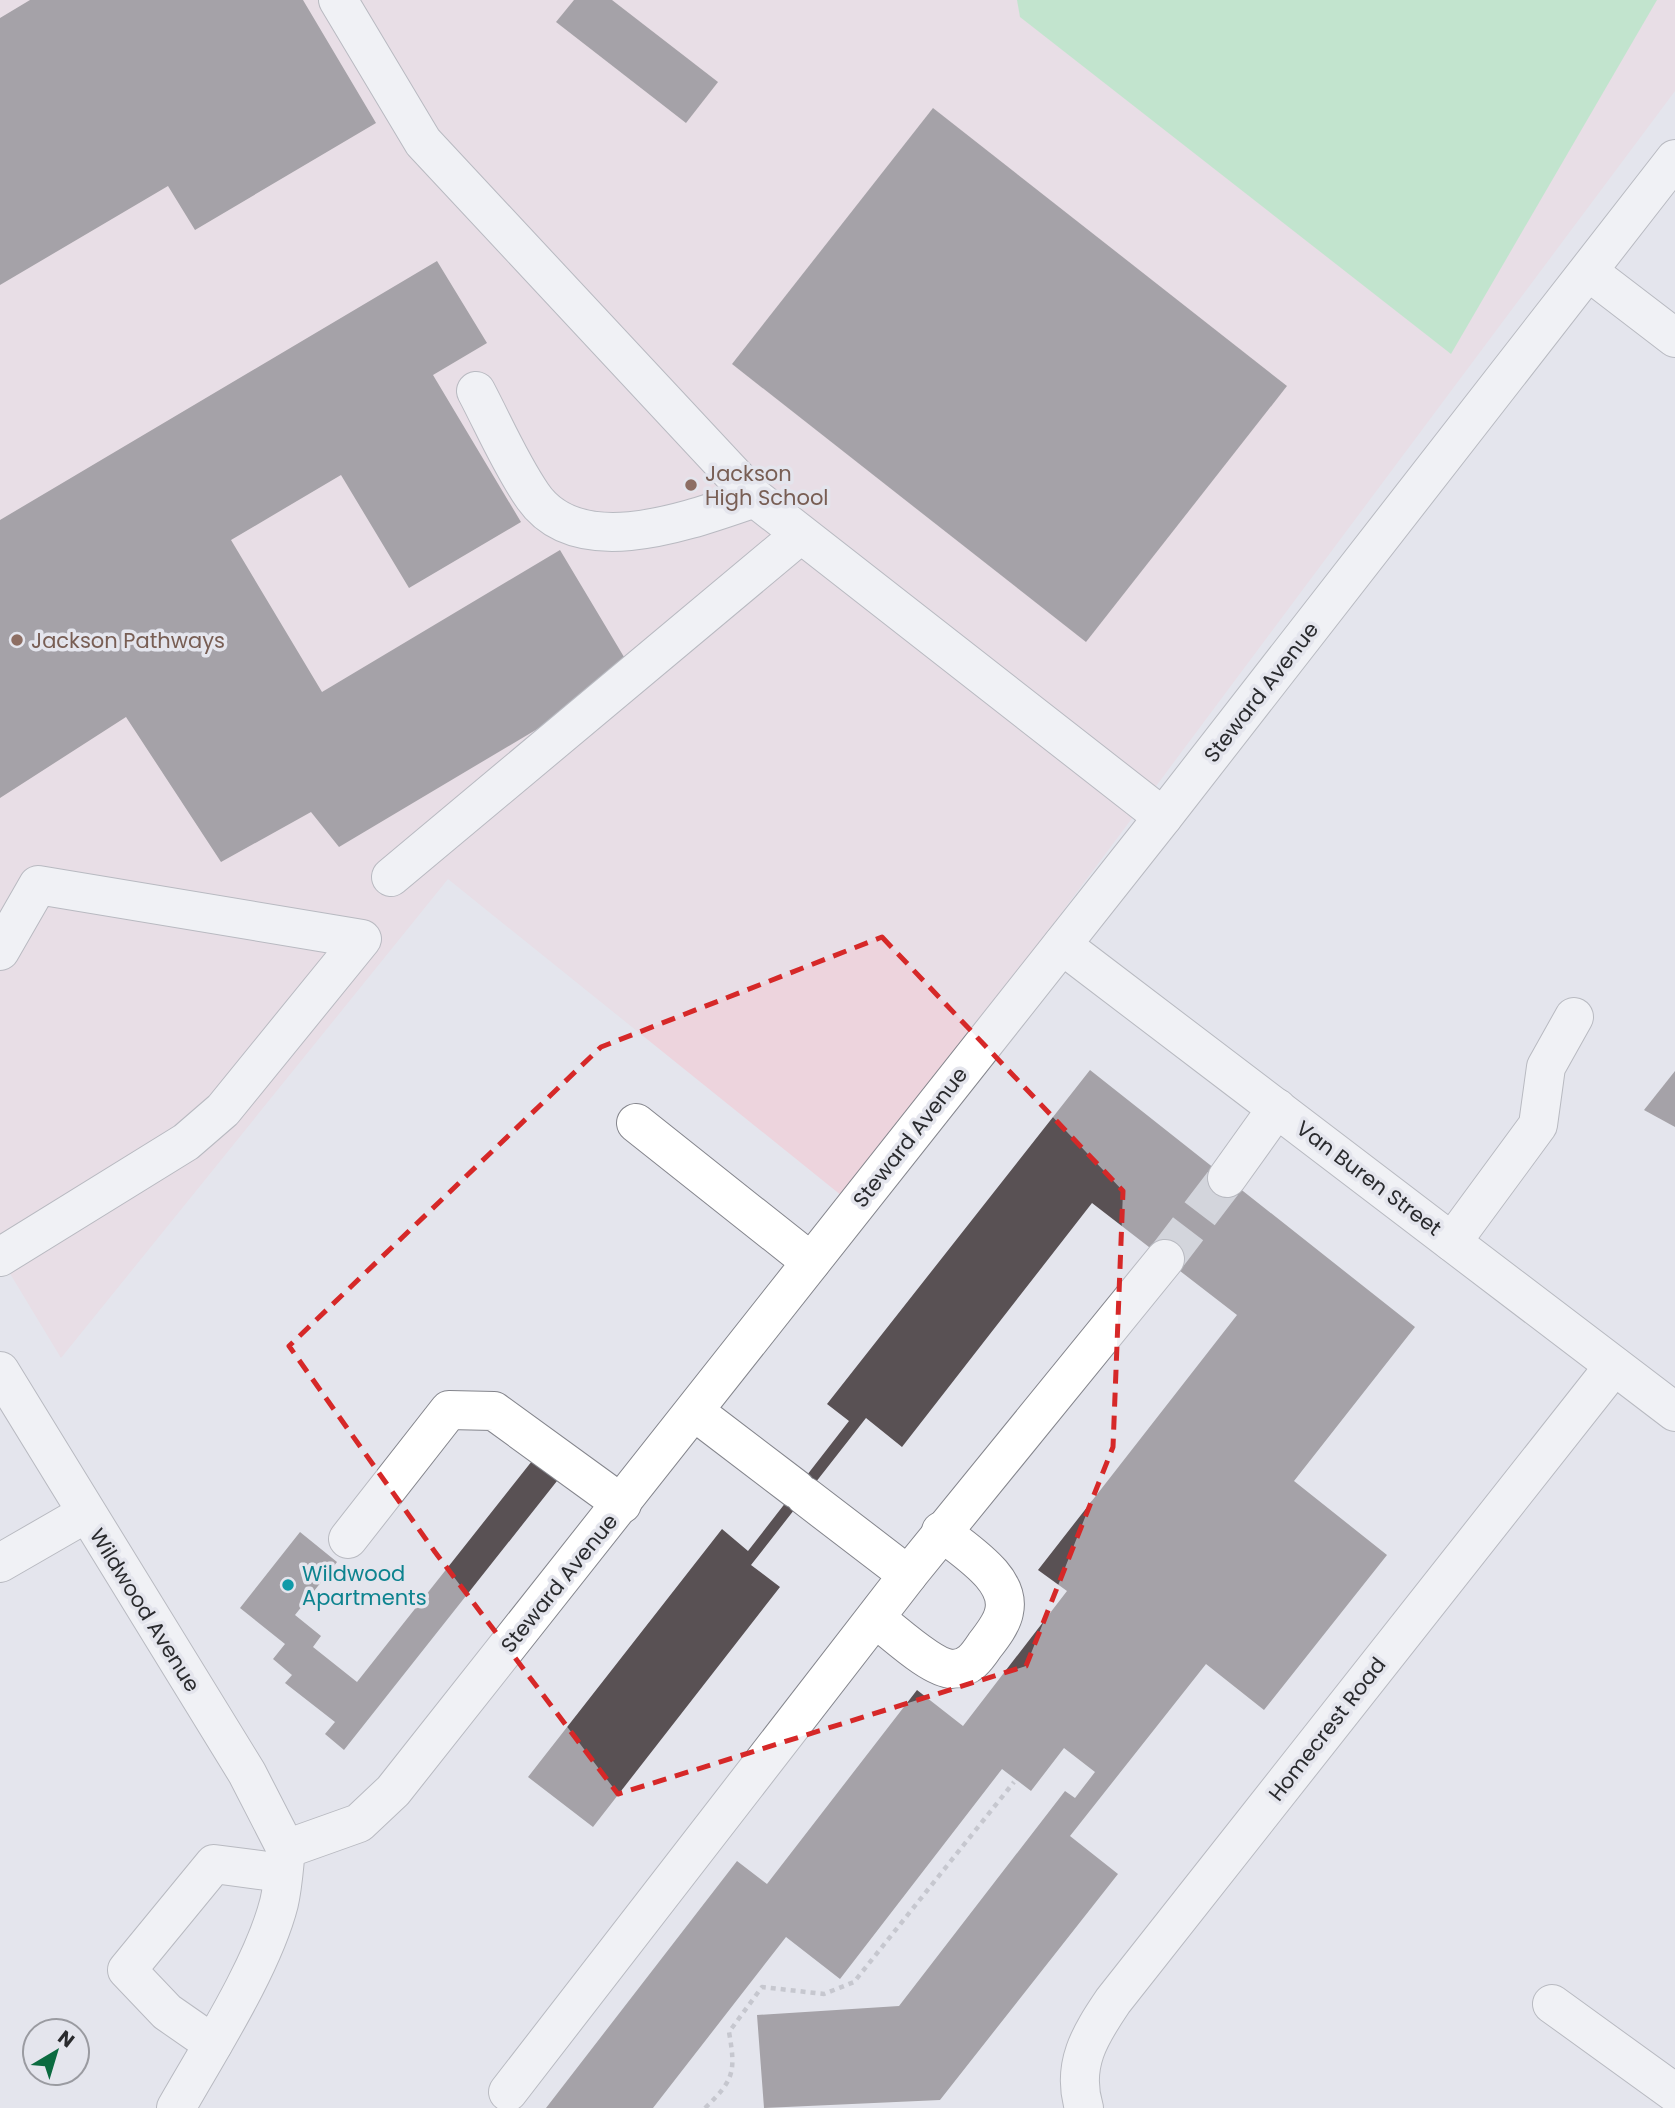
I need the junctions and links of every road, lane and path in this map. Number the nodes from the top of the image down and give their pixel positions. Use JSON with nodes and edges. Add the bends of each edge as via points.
{"nodes":[{"id":1,"x":338,"y":0,"type":"edge"},
{"id":2,"x":1675,"y":159,"type":"edge"},
{"id":3,"x":1589,"y":272,"type":"junction"},
{"id":4,"x":1675,"y":338,"type":"edge"},
{"id":5,"x":477,"y":391,"type":"dead end"},
{"id":6,"x":755,"y":498,"type":"junction"},
{"id":7,"x":800,"y":535,"type":"junction"},
{"id":8,"x":1163,"y":817,"type":"junction"},
{"id":9,"x":391,"y":877,"type":"dead end"},
{"id":10,"x":1062,"y":945,"type":"junction"},
{"id":11,"x":0,"y":951,"type":"edge"},
{"id":12,"x":1574,"y":1017,"type":"dead end"},
{"id":13,"x":1277,"y":1108,"type":"junction"},
{"id":14,"x":636,"y":1123,"type":"dead end"},
{"id":15,"x":1227,"y":1178,"type":"tunnel mouth"},
{"id":16,"x":1452,"y":1242,"type":"junction"},
{"id":17,"x":0,"y":1258,"type":"edge"},
{"id":18,"x":1165,"y":1259,"type":"tunnel mouth"},
{"id":19,"x":811,"y":1262,"type":"junction"},
{"id":20,"x":1614,"y":1366,"type":"junction"},
{"id":21,"x":0,"y":1371,"type":"edge"},
{"id":22,"x":695,"y":1412,"type":"junction"},
{"id":23,"x":1675,"y":1412,"type":"edge"},
{"id":24,"x":622,"y":1504,"type":"junction"},
{"id":25,"x":85,"y":1514,"type":"junction"},
{"id":26,"x":941,"y":1531,"type":"junction"},
{"id":27,"x":348,"y":1539,"type":"dead end"},
{"id":28,"x":0,"y":1563,"type":"edge"},
{"id":29,"x":908,"y":1575,"type":"junction"},
{"id":30,"x":876,"y":1619,"type":"junction"},
{"id":31,"x":1014,"y":1782,"type":"dead end"},
{"id":32,"x":285,"y":1861,"type":"junction"},
{"id":33,"x":1552,"y":2004,"type":"dead end"},
{"id":34,"x":213,"y":2043,"type":"junction"},
{"id":35,"x":508,"y":2092,"type":"dead end"},
{"id":36,"x":1675,"y":2093,"type":"edge"},
{"id":37,"x":176,"y":2108,"type":"edge"},
{"id":38,"x":705,"y":2108,"type":"edge"},
{"id":39,"x":1084,"y":2108,"type":"edge"}],
"edges":[{"from":1,"to":6,"type":"street","via":[[423,142]]},
{"from":2,"to":3,"type":"street","name":"Steward Avenue"},
{"from":3,"to":4,"type":"street"},
{"from":3,"to":8,"type":"street","name":"Steward Avenue"},
{"from":5,"to":6,"type":"street","via":[[533,497],[562,523],[607,534],[690,520]]},
{"from":6,"to":7,"type":"street"},
{"from":7,"to":8,"type":"street"},
{"from":7,"to":9,"type":"street"},
{"from":8,"to":10,"type":"street","name":"Steward Avenue"},
{"from":10,"to":13,"type":"street","name":"Van Buren Street"},
{"from":10,"to":19,"type":"street","name":"Steward Avenue"},
{"from":11,"to":17,"type":"street","via":[[38,885],[362,939],[223,1110],[186,1142]]},
{"from":12,"to":16,"type":"street","via":[[1546,1067],[1538,1125]]},
{"from":13,"to":15,"type":"street"},
{"from":13,"to":16,"type":"street","name":"Van Buren Street"},
{"from":14,"to":19,"type":"street"},
{"from":16,"to":20,"type":"street","name":"Van Buren Street"},
{"from":18,"to":26,"type":"street"},
{"from":19,"to":22,"type":"street","name":"Steward Avenue"},
{"from":20,"to":23,"type":"street","name":"Van Buren Street"},
{"from":20,"to":39,"type":"street","name":"Homecrest Road","via":[[1113,2001],[1082,2053],[1079,2088]]},
{"from":21,"to":25,"type":"street","name":"Wildwood Avenue"},
{"from":22,"to":24,"type":"street","name":"Steward Avenue"},
{"from":22,"to":29,"type":"street"},
{"from":24,"to":27,"type":"street","via":[[494,1411],[449,1410]]},
{"from":24,"to":32,"type":"street","name":"Steward Avenue","via":[[377,1809]]},
{"from":25,"to":28,"type":"street"},
{"from":25,"to":32,"type":"street","name":"Wildwood Avenue","via":[[247,1773]]},
{"from":26,"to":29,"type":"street"},
{"from":26,"to":30,"type":"street","via":[[991,1574],[1002,1591],[1004,1614],[977,1656],[966,1666],[950,1669],[933,1662]]},
{"from":29,"to":30,"type":"street"},
{"from":30,"to":35,"type":"street"},
{"from":31,"to":38,"type":"path","via":[[854,1982],[824,1994],[762,1987],[729,2032],[735,2065],[726,2088]]},
{"from":32,"to":34,"type":"street","via":[[280,1901],[267,1937]]},
{"from":32,"to":34,"type":"street","via":[[214,1864],[127,1970],[167,2012]]},
{"from":33,"to":36,"type":"street"},
{"from":34,"to":37,"type":"street"}]}
